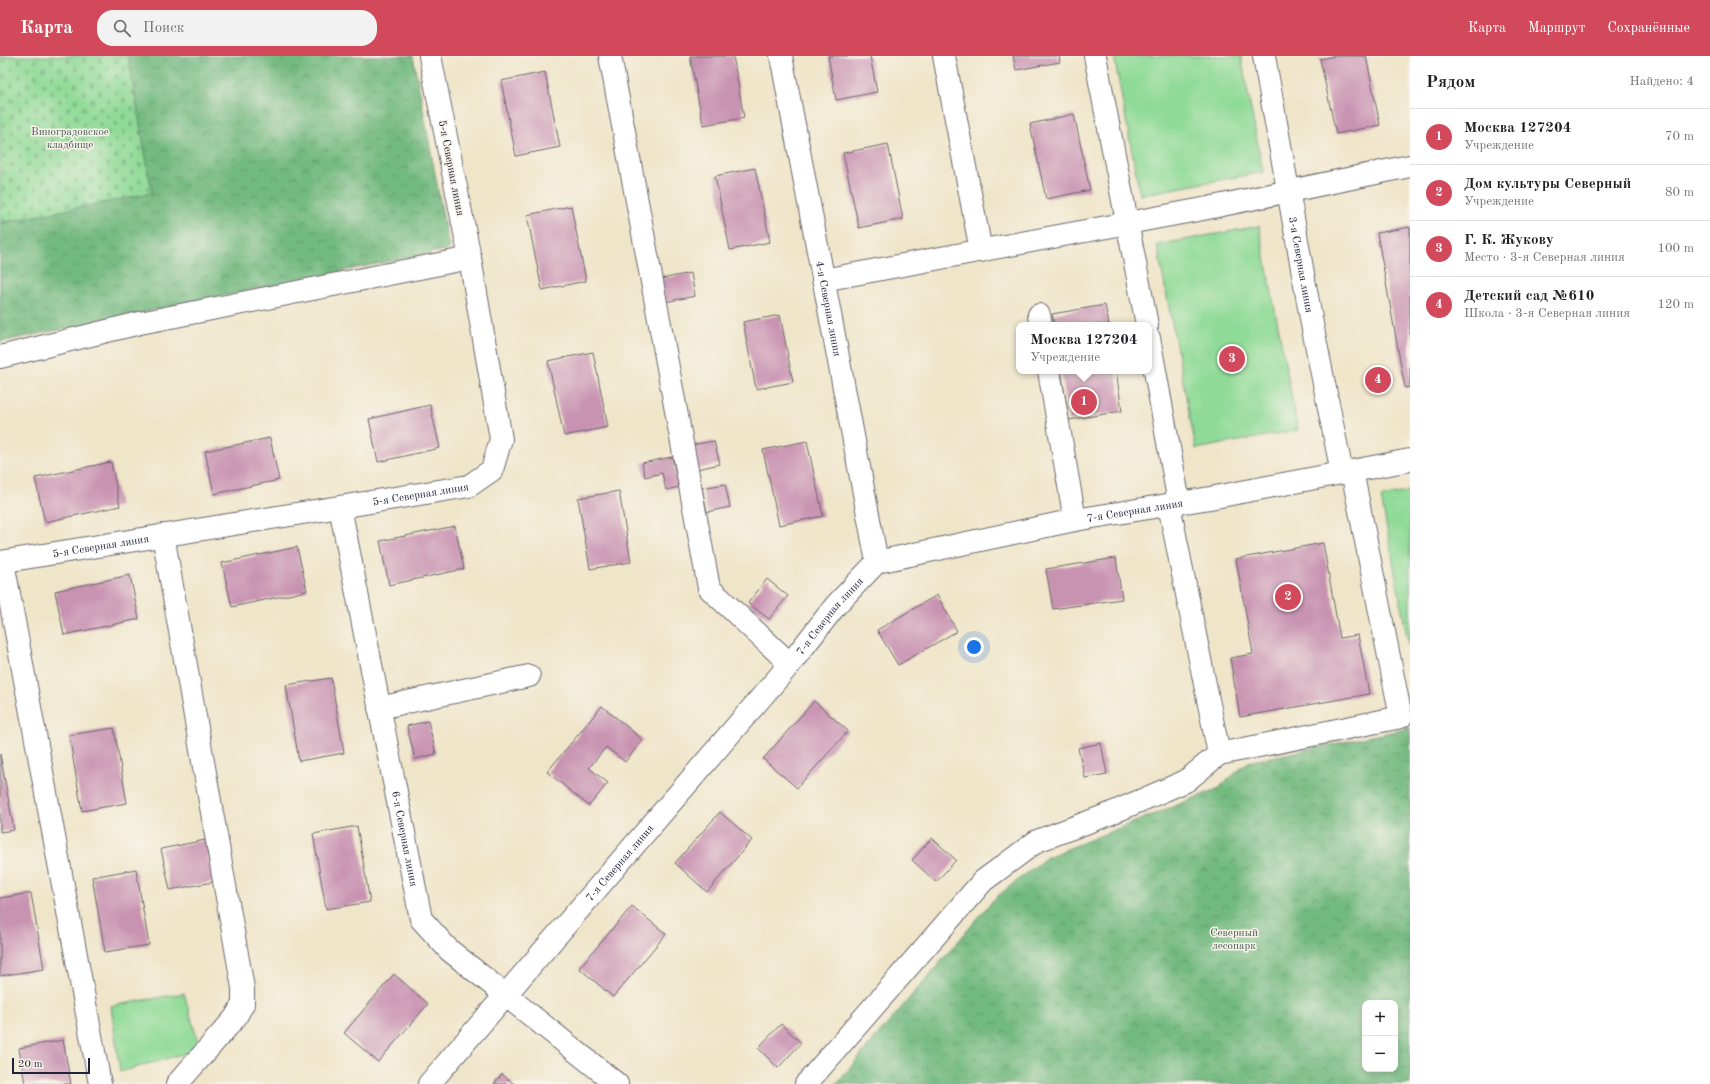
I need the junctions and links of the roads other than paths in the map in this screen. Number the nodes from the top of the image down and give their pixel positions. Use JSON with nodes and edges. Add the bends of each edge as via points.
{"nodes":[{"id":1,"x":430,"y":56,"type":"edge"},
{"id":2,"x":610,"y":56,"type":"edge"},
{"id":3,"x":781,"y":56,"type":"edge"},
{"id":4,"x":944,"y":56,"type":"edge"},
{"id":5,"x":1095,"y":56,"type":"edge"},
{"id":6,"x":1264,"y":56,"type":"edge"},
{"id":7,"x":1410,"y":166,"type":"edge"},
{"id":8,"x":1288,"y":192,"type":"junction"},
{"id":9,"x":1127,"y":224,"type":"junction"},
{"id":10,"x":981,"y":251,"type":"junction"},
{"id":11,"x":470,"y":258,"type":"junction"},
{"id":12,"x":823,"y":280,"type":"junction"},
{"id":13,"x":1145,"y":322,"type":"edge"},
{"id":14,"x":0,"y":357,"type":"edge"},
{"id":15,"x":1152,"y":358,"type":"edge"},
{"id":16,"x":1050,"y":374,"type":"edge"},
{"id":17,"x":1410,"y":460,"type":"edge"},
{"id":18,"x":1347,"y":472,"type":"junction"},
{"id":19,"x":1174,"y":504,"type":"junction"},
{"id":20,"x":340,"y":506,"type":"junction"},
{"id":21,"x":1076,"y":520,"type":"junction"},
{"id":22,"x":163,"y":535,"type":"junction"},
{"id":23,"x":2,"y":562,"type":"edge"},
{"id":24,"x":877,"y":562,"type":"junction"},
{"id":25,"x":790,"y":664,"type":"junction"},
{"id":26,"x":529,"y":676,"type":"dead end"},
{"id":27,"x":379,"y":708,"type":"junction"},
{"id":28,"x":1219,"y":754,"type":"junction"},
{"id":29,"x":507,"y":994,"type":"junction"},
{"id":30,"x":100,"y":1084,"type":"edge"},
{"id":31,"x":177,"y":1084,"type":"edge"},
{"id":32,"x":429,"y":1084,"type":"edge"},
{"id":33,"x":617,"y":1084,"type":"edge"},
{"id":34,"x":806,"y":1084,"type":"edge"}],
"edges":[{"from":1,"to":11,"type":"street","name":"5-я Северная линия"},
{"from":2,"to":25,"type":"street","via":[[709,588]]},
{"from":3,"to":12,"type":"street","name":"4-я Северная линия"},
{"from":4,"to":10,"type":"street"},
{"from":5,"to":9,"type":"street"},
{"from":6,"to":8,"type":"street","name":"3-я Северная линия"},
{"from":7,"to":8,"type":"street"},
{"from":8,"to":9,"type":"street"},
{"from":8,"to":18,"type":"street","name":"3-я Северная линия","via":[[1312,324]]},
{"from":9,"to":10,"type":"street"},
{"from":9,"to":13,"type":"street"},
{"from":10,"to":12,"type":"street"},
{"from":11,"to":14,"type":"street","via":[[140,323]]},
{"from":11,"to":20,"type":"street","name":"5-я Северная линия","via":[[501,439],[492,470],[469,486]]},
{"from":12,"to":24,"type":"street","name":"4-я Северная линия"},
{"from":15,"to":19,"type":"street"},
{"from":16,"to":21,"type":"street"},
{"from":17,"to":18,"type":"street","name":"7-я Северная линия"},
{"from":18,"to":19,"type":"street","name":"7-я Северная линия"},
{"from":18,"to":28,"type":"street","name":"3-я Северная линия","via":[[1401,717]]},
{"from":19,"to":21,"type":"street","name":"7-я Северная линия"},
{"from":19,"to":28,"type":"street"},
{"from":20,"to":22,"type":"street","name":"5-я Северная линия"},
{"from":20,"to":27,"type":"street","name":"6-я Северная линия"},
{"from":21,"to":24,"type":"street","name":"7-я Северная линия"},
{"from":22,"to":23,"type":"street","name":"5-я Северная линия"},
{"from":22,"to":31,"type":"street","via":[[243,988],[243,1004],[236,1018]]},
{"from":23,"to":30,"type":"street"},
{"from":24,"to":25,"type":"street","name":"7-я Северная линия","via":[[836,605]]},
{"from":25,"to":29,"type":"street","name":"7-я Северная линия"},
{"from":26,"to":27,"type":"street"},
{"from":27,"to":29,"type":"street","name":"6-я Северная линия","via":[[421,919],[449,950]]},
{"from":28,"to":34,"type":"street","via":[[1186,782],[1037,841],[984,881]]},
{"from":29,"to":32,"type":"street","name":"7-я Северная линия"},
{"from":29,"to":33,"type":"street","name":"6-я Северная линия"}]}
